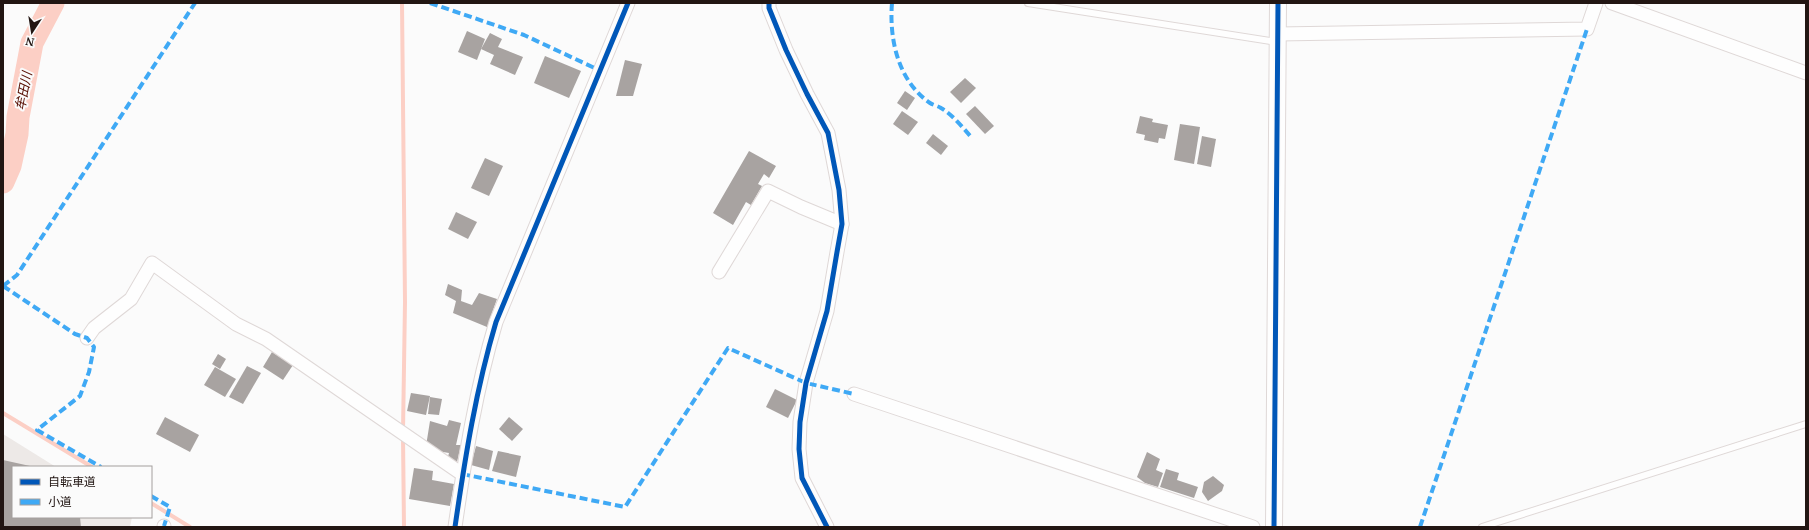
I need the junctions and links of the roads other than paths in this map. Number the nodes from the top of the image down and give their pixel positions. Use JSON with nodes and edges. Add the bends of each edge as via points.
{"nodes":[{"id":1,"x":628,"y":3,"type":"edge"},
{"id":2,"x":769,"y":3,"type":"edge"},
{"id":3,"x":1028,"y":3,"type":"edge"},
{"id":4,"x":1278,"y":3,"type":"edge"},
{"id":5,"x":1596,"y":3,"type":"edge"},
{"id":6,"x":1612,"y":3,"type":"edge"},
{"id":7,"x":1278,"y":38,"type":"junction"},
{"id":8,"x":1806,"y":73,"type":"edge"},
{"id":9,"x":842,"y":224,"type":"junction"},
{"id":10,"x":719,"y":272,"type":"dead end"},
{"id":11,"x":88,"y":338,"type":"dead end"},
{"id":12,"x":854,"y":394,"type":"dead end"},
{"id":13,"x":1806,"y":424,"type":"edge"},
{"id":14,"x":462,"y":474,"type":"junction"},
{"id":15,"x":455,"y":527,"type":"edge"},
{"id":16,"x":827,"y":527,"type":"edge"},
{"id":17,"x":1253,"y":527,"type":"edge"},
{"id":18,"x":1274,"y":527,"type":"edge"},
{"id":19,"x":1482,"y":527,"type":"edge"}],
"edges":[{"from":1,"to":14,"type":"street","via":[[496,322],[483,366]]},
{"from":2,"to":9,"type":"street","via":[[786,50],[828,133],[839,190]]},
{"from":3,"to":7,"type":"lane"},
{"from":4,"to":7,"type":"street"},
{"from":5,"to":7,"type":"street","via":[[1587,29]]},
{"from":6,"to":8,"type":"street"},
{"from":7,"to":18,"type":"street"},
{"from":9,"to":10,"type":"street","via":[[768,191]]},
{"from":9,"to":16,"type":"street","via":[[827,311],[806,383],[800,422],[802,478]]},
{"from":11,"to":14,"type":"street","via":[[94,328],[131,299],[152,263],[236,324],[266,339]]},
{"from":12,"to":17,"type":"street"},
{"from":13,"to":19,"type":"lane"},
{"from":14,"to":15,"type":"street"}]}
